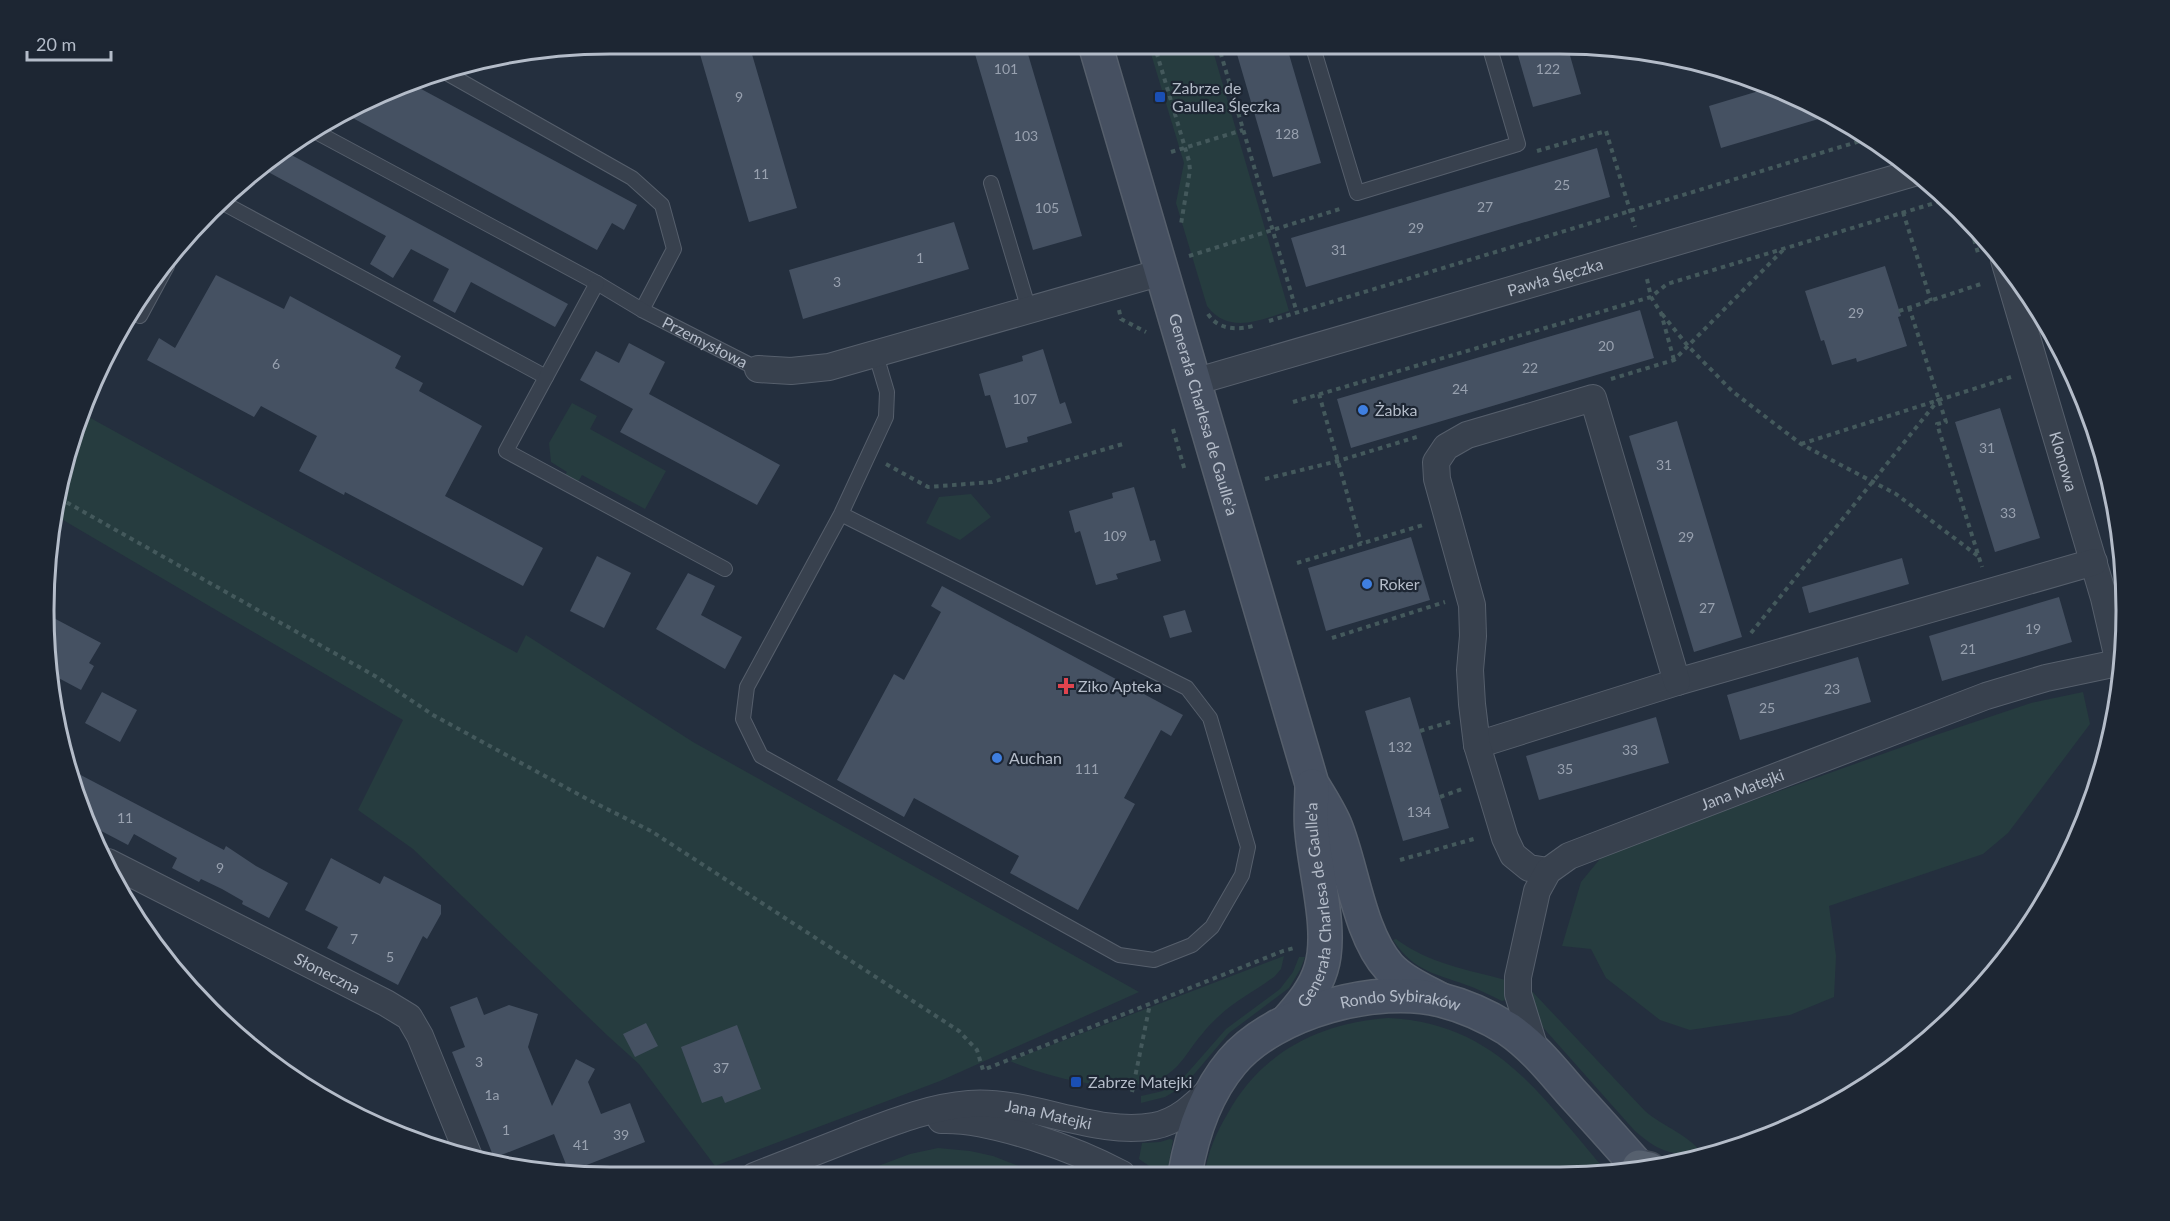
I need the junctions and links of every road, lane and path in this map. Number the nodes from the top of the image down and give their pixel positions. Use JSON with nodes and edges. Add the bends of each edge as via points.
{"nodes":[{"id":1,"x":1099,"y":54,"type":"edge"},
{"id":2,"x":1157,"y":54,"type":"edge"},
{"id":3,"x":1221,"y":54,"type":"edge"},
{"id":4,"x":1315,"y":54,"type":"edge"},
{"id":5,"x":1492,"y":54,"type":"edge"},
{"id":6,"x":454,"y":77,"type":"edge"},
{"id":7,"x":1243,"y":130,"type":"junction"},
{"id":8,"x":322,"y":135,"type":"edge"},
{"id":9,"x":1858,"y":142,"type":"edge"},
{"id":10,"x":1185,"y":148,"type":"junction"},
{"id":11,"x":1172,"y":152,"type":"dead end"},
{"id":12,"x":1528,"y":154,"type":"dead end"},
{"id":13,"x":1906,"y":175,"type":"edge"},
{"id":14,"x":991,"y":183,"type":"dead end"},
{"id":15,"x":1937,"y":202,"type":"edge"},
{"id":16,"x":229,"y":206,"type":"edge"},
{"id":17,"x":1350,"y":206,"type":"dead end"},
{"id":18,"x":1632,"y":210,"type":"junction"},
{"id":19,"x":1904,"y":212,"type":"junction"},
{"id":20,"x":1181,"y":226,"type":"dead end"},
{"id":21,"x":1272,"y":230,"type":"junction"},
{"id":22,"x":1186,"y":246,"type":"dead end"},
{"id":23,"x":1641,"y":252,"type":"junction"},
{"id":24,"x":1181,"y":265,"type":"junction"},
{"id":25,"x":1987,"y":282,"type":"dead end"},
{"id":26,"x":597,"y":283,"type":"junction"},
{"id":27,"x":1112,"y":287,"type":"junction"},
{"id":28,"x":1651,"y":297,"type":"junction"},
{"id":29,"x":148,"y":300,"type":"edge"},
{"id":30,"x":1931,"y":302,"type":"junction"},
{"id":31,"x":2026,"y":307,"type":"edge"},
{"id":32,"x":1909,"y":308,"type":"junction"},
{"id":33,"x":1205,"y":309,"type":"dead end"},
{"id":34,"x":642,"y":310,"type":"junction"},
{"id":35,"x":1029,"y":310,"type":"junction"},
{"id":36,"x":1899,"y":311,"type":"dead end"},
{"id":37,"x":1297,"y":313,"type":"junction"},
{"id":38,"x":1661,"y":313,"type":"junction"},
{"id":39,"x":140,"y":316,"type":"dead end"},
{"id":40,"x":1269,"y":321,"type":"dead end"},
{"id":41,"x":1253,"y":326,"type":"dead end"},
{"id":42,"x":1149,"y":342,"type":"dead end"},
{"id":43,"x":876,"y":355,"type":"junction"},
{"id":44,"x":1674,"y":360,"type":"dead end"},
{"id":45,"x":758,"y":369,"type":"joint"},
{"id":46,"x":2014,"y":376,"type":"dead end"},
{"id":47,"x":546,"y":377,"type":"junction"},
{"id":48,"x":1194,"y":382,"type":"junction"},
{"id":49,"x":1319,"y":394,"type":"junction"},
{"id":50,"x":1939,"y":399,"type":"junction"},
{"id":51,"x":1293,"y":402,"type":"dead end"},
{"id":52,"x":1173,"y":428,"type":"dead end"},
{"id":53,"x":1123,"y":444,"type":"dead end"},
{"id":54,"x":1801,"y":444,"type":"junction"},
{"id":55,"x":869,"y":456,"type":"junction"},
{"id":56,"x":1185,"y":471,"type":"dead end"},
{"id":57,"x":1872,"y":482,"type":"junction"},
{"id":58,"x":65,"y":501,"type":"edge"},
{"id":59,"x":841,"y":514,"type":"junction"},
{"id":60,"x":1424,"y":524,"type":"dead end"},
{"id":61,"x":1361,"y":543,"type":"junction"},
{"id":62,"x":1978,"y":556,"type":"junction"},
{"id":63,"x":2094,"y":562,"type":"junction"},
{"id":64,"x":1297,"y":563,"type":"dead end"},
{"id":65,"x":725,"y":569,"type":"dead end"},
{"id":66,"x":1984,"y":574,"type":"dead end"},
{"id":67,"x":1446,"y":602,"type":"dead end"},
{"id":68,"x":1749,"y":634,"type":"dead end"},
{"id":69,"x":1332,"y":638,"type":"dead end"},
{"id":70,"x":2115,"y":639,"type":"edge"},
{"id":71,"x":2113,"y":665,"type":"edge"},
{"id":72,"x":1677,"y":682,"type":"junction"},
{"id":73,"x":1459,"y":719,"type":"dead end"},
{"id":74,"x":1420,"y":731,"type":"dead end"},
{"id":75,"x":1477,"y":745,"type":"junction"},
{"id":76,"x":1312,"y":784,"type":"junction"},
{"id":77,"x":1467,"y":787,"type":"dead end"},
{"id":78,"x":1440,"y":797,"type":"dead end"},
{"id":79,"x":1479,"y":837,"type":"dead end"},
{"id":80,"x":1400,"y":860,"type":"dead end"},
{"id":81,"x":116,"y":866,"type":"edge"},
{"id":82,"x":1548,"y":871,"type":"junction"},
{"id":83,"x":1294,"y":948,"type":"dead end"},
{"id":84,"x":1439,"y":999,"type":"junction"},
{"id":85,"x":1151,"y":1004,"type":"junction"},
{"id":86,"x":1289,"y":1019,"type":"junction"},
{"id":87,"x":1536,"y":1052,"type":"junction"},
{"id":88,"x":1224,"y":1072,"type":"junction"},
{"id":89,"x":1132,"y":1092,"type":"dead end"},
{"id":90,"x":872,"y":1130,"type":"junction"},
{"id":91,"x":465,"y":1148,"type":"edge"},
{"id":92,"x":1636,"y":1161,"type":"edge"},
{"id":93,"x":777,"y":1167,"type":"edge"},
{"id":94,"x":1106,"y":1167,"type":"edge"},
{"id":95,"x":1187,"y":1167,"type":"edge"}],
"edges":[{"from":1,"to":24,"type":"main road","name":"Generała Charlesa de Gaulle'a"},
{"from":2,"to":10,"type":"path"},
{"from":3,"to":7,"type":"path"},
{"from":4,"to":5,"type":"lane","via":[[1357,193],[1518,144]]},
{"from":6,"to":34,"type":"lane","via":[[632,177],[662,205],[674,249]]},
{"from":7,"to":10,"type":"path"},
{"from":7,"to":21,"type":"path"},
{"from":8,"to":26,"type":"lane","name":"Przemysłowa"},
{"from":9,"to":18,"type":"path"},
{"from":10,"to":11,"type":"path"},
{"from":10,"to":20,"type":"path","via":[[1190,170]]},
{"from":12,"to":18,"type":"path","via":[[1606,131]]},
{"from":13,"to":23,"type":"street","name":"Pawła Ślęczka"},
{"from":14,"to":35,"type":"lane"},
{"from":15,"to":19,"type":"path"},
{"from":16,"to":47,"type":"lane"},
{"from":17,"to":21,"type":"path"},
{"from":18,"to":23,"type":"path"},
{"from":18,"to":37,"type":"path"},
{"from":19,"to":28,"type":"path","via":[[1667,284]]},
{"from":19,"to":30,"type":"path"},
{"from":21,"to":24,"type":"path"},
{"from":21,"to":37,"type":"path"},
{"from":22,"to":24,"type":"path"},
{"from":23,"to":28,"type":"path"},
{"from":23,"to":48,"type":"street","name":"Pawła Ślęczka"},
{"from":24,"to":27,"type":"street","name":"Przemysłowa"},
{"from":24,"to":48,"type":"main road","name":"Generała Charlesa de Gaulle'a"},
{"from":25,"to":30,"type":"path"},
{"from":26,"to":34,"type":"lane","name":"Przemysłowa"},
{"from":26,"to":47,"type":"lane"},
{"from":27,"to":35,"type":"street","name":"Przemysłowa"},
{"from":27,"to":42,"type":"path","via":[[1122,319],[1146,331]]},
{"from":28,"to":38,"type":"path"},
{"from":28,"to":49,"type":"path"},
{"from":29,"to":39,"type":"lane"},
{"from":30,"to":32,"type":"path"},
{"from":31,"to":63,"type":"street","name":"Klonowa"},
{"from":32,"to":36,"type":"path"},
{"from":32,"to":50,"type":"path"},
{"from":33,"to":41,"type":"path","via":[[1221,326]]},
{"from":34,"to":45,"type":"lane","name":"Przemysłowa"},
{"from":35,"to":43,"type":"street","name":"Przemysłowa"},
{"from":37,"to":40,"type":"path"},
{"from":38,"to":44,"type":"path"},
{"from":38,"to":54,"type":"path","via":[[1732,391]]},
{"from":43,"to":45,"type":"street","name":"Przemysłowa","via":[[829,367]]},
{"from":43,"to":55,"type":"lane","via":[[887,404],[886,417]]},
{"from":46,"to":50,"type":"path"},
{"from":47,"to":65,"type":"lane","via":[[506,451]]},
{"from":48,"to":76,"type":"main road","name":"Generała Charlesa de Gaulle'a"},
{"from":49,"to":51,"type":"path"},
{"from":49,"to":61,"type":"path"},
{"from":50,"to":54,"type":"path"},
{"from":50,"to":57,"type":"path"},
{"from":50,"to":62,"type":"path","via":[[1946,422],[1937,424]]},
{"from":52,"to":56,"type":"path"},
{"from":53,"to":55,"type":"path","via":[[992,482],[928,487]]},
{"from":54,"to":57,"type":"path"},
{"from":55,"to":59,"type":"lane"},
{"from":57,"to":62,"type":"path","via":[[1896,494]]},
{"from":57,"to":68,"type":"path"},
{"from":58,"to":85,"type":"path","via":[[375,675],[434,715],[651,831],[959,1031],[977,1050],[983,1070]]},
{"from":59,"to":59,"type":"lane","via":[[747,687],[743,719],[761,756],[1119,955],[1154,960],[1192,945],[1212,927],[1242,875],[1248,847],[1210,718],[1188,688]]},
{"from":60,"to":61,"type":"path"},
{"from":61,"to":64,"type":"path"},
{"from":62,"to":66,"type":"path"},
{"from":63,"to":70,"type":"street","name":"Klonowa"},
{"from":63,"to":72,"type":"street"},
{"from":67,"to":69,"type":"path"},
{"from":71,"to":82,"type":"street","name":"Jana Matejki","via":[[2046,678],[1986,696],[1589,848]]},
{"from":72,"to":75,"type":"street"},
{"from":72,"to":75,"type":"street","via":[[1593,398],[1467,435],[1446,447],[1436,462],[1437,479],[1472,605],[1470,670]]},
{"from":73,"to":74,"type":"path"},
{"from":75,"to":82,"type":"street","via":[[1513,855],[1529,868]]},
{"from":76,"to":84,"type":"main road","name":"Generała Charlesa de Gaulle'a","via":[[1335,824],[1380,957],[1390,969]]},
{"from":76,"to":86,"type":"main road","name":"Generała Charlesa de Gaulle'a","via":[[1311,831],[1324,947],[1314,986]]},
{"from":77,"to":78,"type":"path"},
{"from":79,"to":80,"type":"path"},
{"from":81,"to":91,"type":"street","name":"Słoneczna","via":[[409,1017]]},
{"from":82,"to":87,"type":"street","via":[[1537,891],[1518,977],[1518,994]]},
{"from":83,"to":85,"type":"path"},
{"from":84,"to":86,"type":"main road","name":"Rondo Sybiraków","via":[[1365,998],[1328,1005]]},
{"from":84,"to":87,"type":"main road","name":"Rondo Sybiraków","via":[[1485,1016]]},
{"from":85,"to":89,"type":"path"},
{"from":86,"to":88,"type":"main road","name":"Rondo Sybiraków","via":[[1264,1035]]},
{"from":87,"to":92,"type":"main road","name":"Rondo Sybiraków"},
{"from":88,"to":90,"type":"street","name":"Jana Matejki","via":[[1195,1105],[1155,1126],[1105,1125],[971,1103],[927,1110]]},
{"from":88,"to":95,"type":"main road","name":"Rondo Sybiraków","via":[[1195,1132]]},
{"from":90,"to":93,"type":"street","name":"Jana Matejki"},
{"from":90,"to":94,"type":"street","name":"Jana Matejki","via":[[902,1123],[972,1121]]}]}
